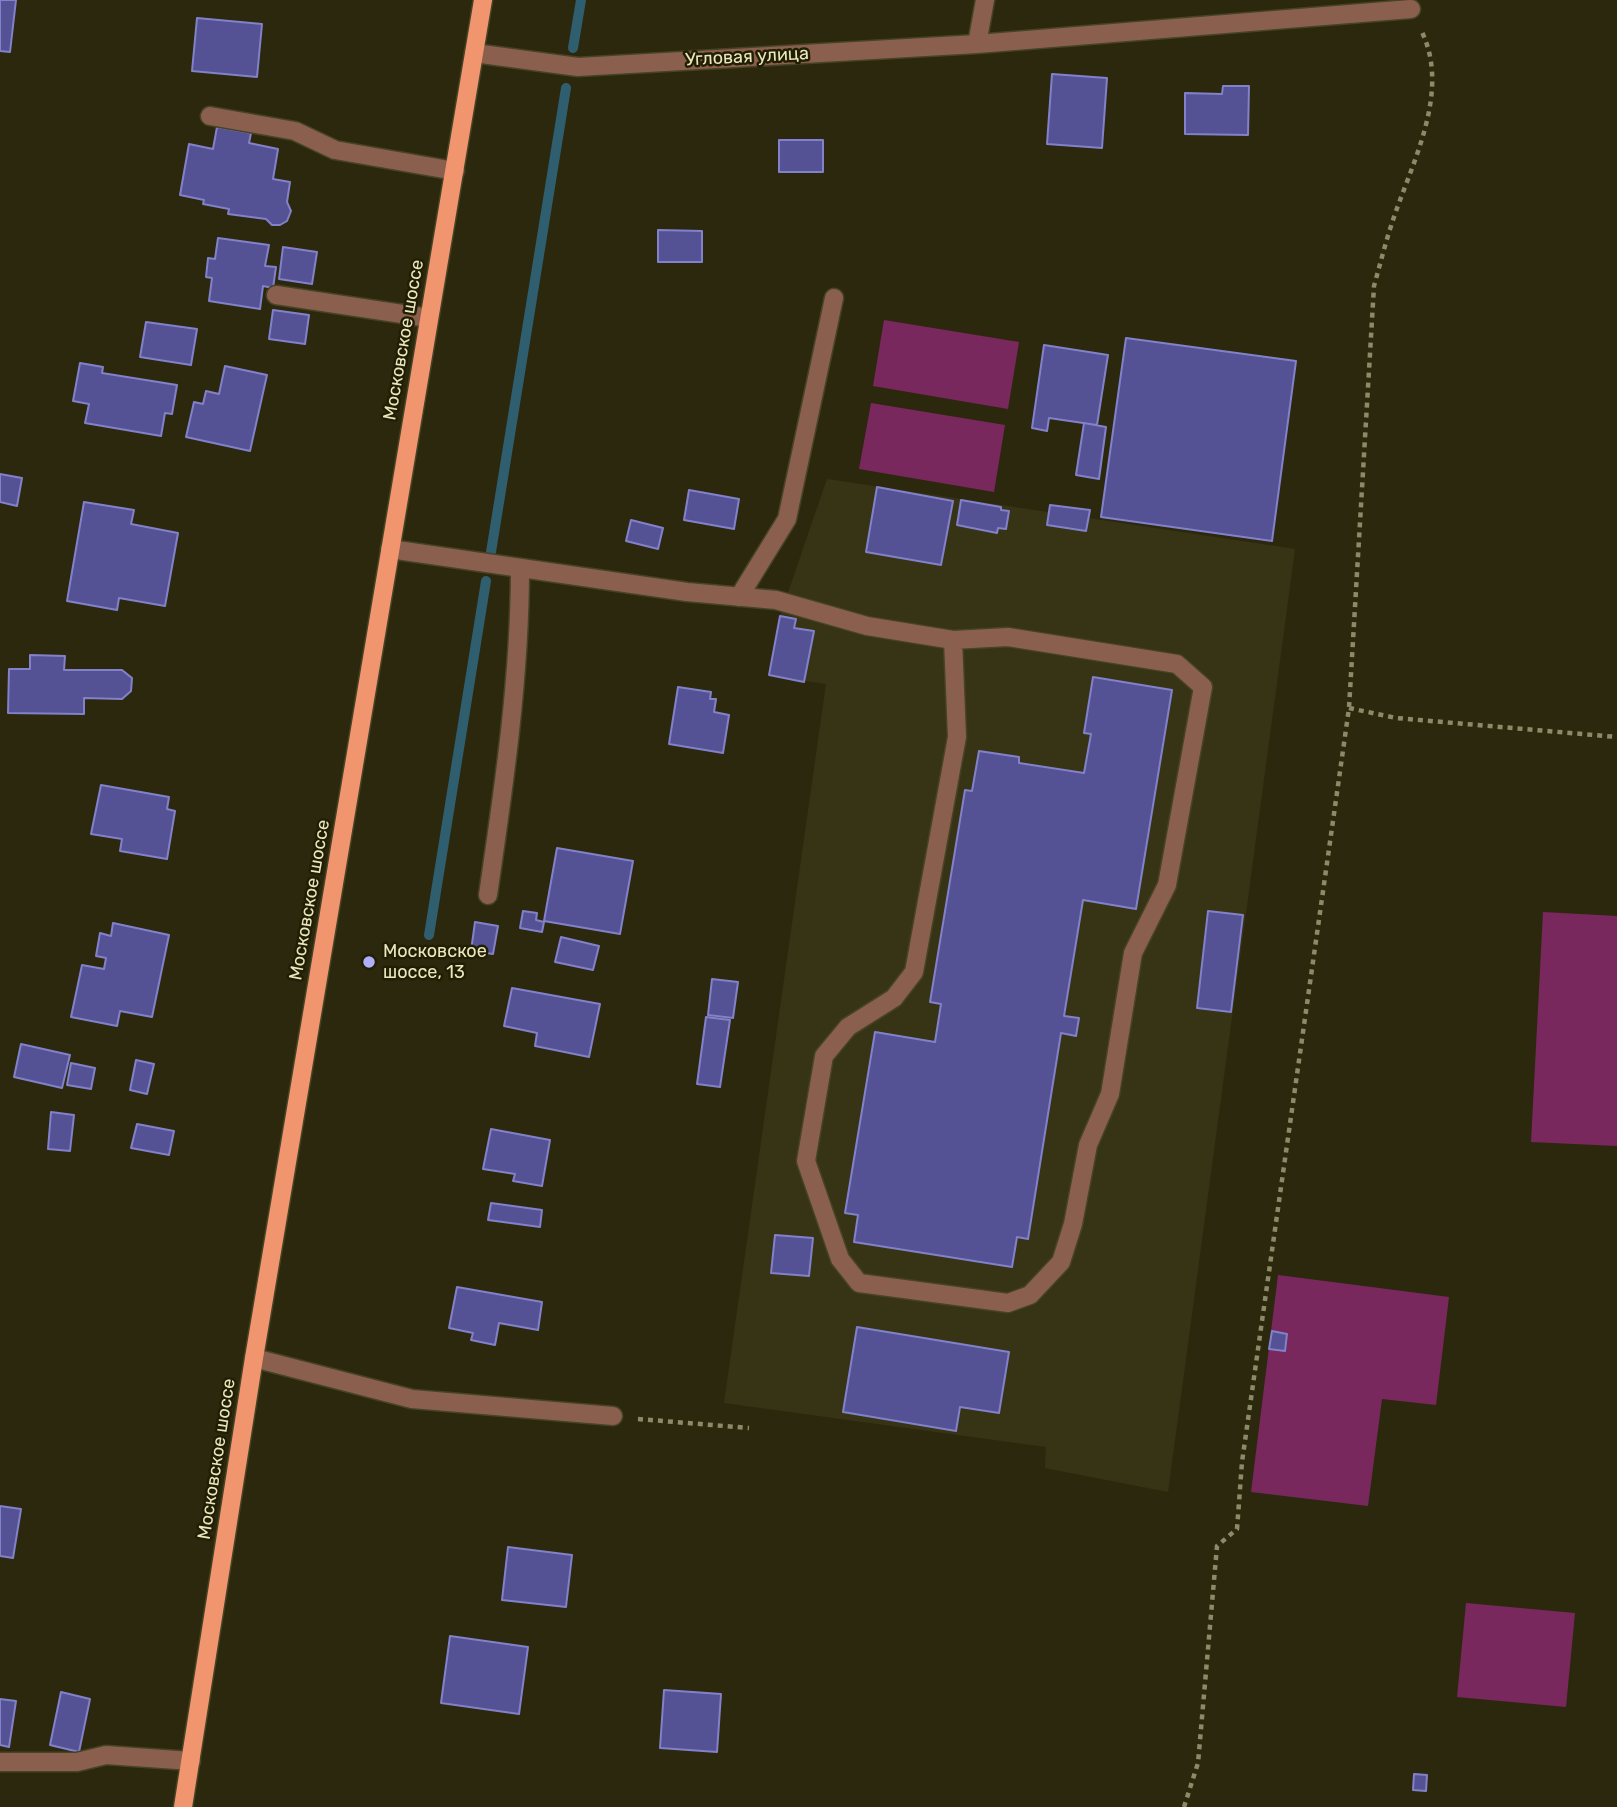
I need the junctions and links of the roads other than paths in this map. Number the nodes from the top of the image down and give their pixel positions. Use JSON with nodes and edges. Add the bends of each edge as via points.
{"nodes":[{"id":1,"x":483,"y":0,"type":"edge"},
{"id":2,"x":985,"y":0,"type":"edge"},
{"id":3,"x":1411,"y":9,"type":"road end"},
{"id":4,"x":977,"y":44,"type":"junction"},
{"id":5,"x":474,"y":53,"type":"junction"},
{"id":6,"x":211,"y":116,"type":"dead end"},
{"id":7,"x":454,"y":171,"type":"junction"},
{"id":8,"x":276,"y":295,"type":"dead end"},
{"id":9,"x":834,"y":298,"type":"dead end"},
{"id":10,"x":429,"y":318,"type":"junction"},
{"id":11,"x":390,"y":549,"type":"junction"},
{"id":12,"x":520,"y":568,"type":"junction"},
{"id":13,"x":739,"y":597,"type":"junction"},
{"id":14,"x":953,"y":640,"type":"junction"},
{"id":15,"x":488,"y":895,"type":"dead end"},
{"id":16,"x":254,"y":1358,"type":"junction"},
{"id":17,"x":613,"y":1416,"type":"road end"},
{"id":18,"x":191,"y":1761,"type":"junction"},
{"id":19,"x":0,"y":1762,"type":"edge"},
{"id":20,"x":183,"y":1807,"type":"edge"}],
"edges":[{"from":1,"to":5,"type":"main road","name":"Московское шоссе"},
{"from":2,"to":4,"type":"street"},
{"from":3,"to":4,"type":"street","name":"Угловая улица"},
{"from":4,"to":5,"type":"street","name":"Угловая улица","via":[[578,67]]},
{"from":5,"to":7,"type":"main road","name":"Московское шоссе"},
{"from":6,"to":7,"type":"street","via":[[295,131],[335,150]]},
{"from":7,"to":10,"type":"main road","name":"Московское шоссе"},
{"from":8,"to":10,"type":"street"},
{"from":9,"to":13,"type":"street","via":[[787,519]]},
{"from":10,"to":11,"type":"main road","name":"Московское шоссе"},
{"from":11,"to":12,"type":"street"},
{"from":11,"to":16,"type":"main road","name":"Московское шоссе"},
{"from":12,"to":13,"type":"street"},
{"from":12,"to":15,"type":"street","via":[[520,625],[507,758]]},
{"from":13,"to":14,"type":"street","via":[[776,600],[867,626]]},
{"from":14,"to":14,"type":"street","via":[[1008,638],[1177,664],[1203,687],[1167,885],[1133,953],[1110,1094],[1088,1145],[1073,1224],[1060,1262],[1030,1295],[1008,1303],[859,1283],[840,1259],[806,1161],[824,1056],[848,1027],[894,998],[914,972],[957,737]]},
{"from":16,"to":17,"type":"street","via":[[412,1399]]},
{"from":16,"to":18,"type":"main road","name":"Московское шоссе"},
{"from":18,"to":19,"type":"street","via":[[106,1755],[77,1762]]},
{"from":18,"to":20,"type":"main road","name":"Московское шоссе"}]}
